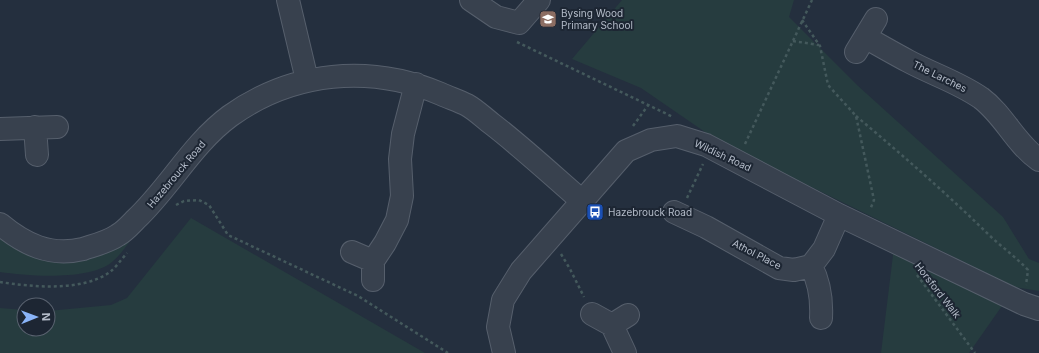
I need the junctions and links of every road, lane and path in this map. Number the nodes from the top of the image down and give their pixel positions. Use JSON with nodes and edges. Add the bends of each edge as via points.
{"nodes":[{"id":1,"x":289,"y":0,"type":"edge"},
{"id":2,"x":471,"y":0,"type":"edge"},
{"id":3,"x":538,"y":0,"type":"edge"},
{"id":4,"x":812,"y":0,"type":"edge"},
{"id":5,"x":802,"y":20,"type":"junction"},
{"id":6,"x":866,"y":36,"type":"dead end"},
{"id":7,"x":511,"y":38,"type":"dead end"},
{"id":8,"x":792,"y":41,"type":"junction"},
{"id":9,"x":820,"y":46,"type":"junction"},
{"id":10,"x":307,"y":80,"type":"junction"},
{"id":11,"x":416,"y":84,"type":"junction"},
{"id":12,"x":856,"y":116,"type":"junction"},
{"id":13,"x":680,"y":121,"type":"dead end"},
{"id":14,"x":35,"y":127,"type":"junction"},
{"id":15,"x":58,"y":127,"type":"dead end"},
{"id":16,"x":0,"y":129,"type":"edge"},
{"id":17,"x":711,"y":148,"type":"junction"},
{"id":18,"x":37,"y":155,"type":"dead end"},
{"id":19,"x":737,"y":160,"type":"junction"},
{"id":20,"x":1039,"y":160,"type":"edge"},
{"id":21,"x":158,"y":198,"type":"junction"},
{"id":22,"x":582,"y":201,"type":"junction"},
{"id":23,"x":676,"y":213,"type":"joint"},
{"id":24,"x":839,"y":215,"type":"junction"},
{"id":25,"x":0,"y":224,"type":"edge"},
{"id":26,"x":865,"y":227,"type":"junction"},
{"id":27,"x":551,"y":238,"type":"junction"},
{"id":28,"x":352,"y":252,"type":"dead end"},
{"id":29,"x":811,"y":266,"type":"junction"},
{"id":30,"x":915,"y":272,"type":"dead end"},
{"id":31,"x":1031,"y":307,"type":"edge"},
{"id":32,"x":592,"y":314,"type":"joint"},
{"id":33,"x":821,"y":318,"type":"dead end"},
{"id":34,"x":448,"y":353,"type":"edge"},
{"id":35,"x":504,"y":353,"type":"edge"},
{"id":36,"x":625,"y":353,"type":"edge"},
{"id":37,"x":975,"y":353,"type":"edge"}],
"edges":[{"from":1,"to":10,"type":"street"},
{"from":2,"to":3,"type":"street","via":[[496,17],[519,23]]},
{"from":4,"to":5,"type":"path"},
{"from":5,"to":8,"type":"path"},
{"from":5,"to":9,"type":"path"},
{"from":6,"to":20,"type":"street","name":"The Larches","via":[[908,61],[958,84],[981,98],[991,106],[1026,151]]},
{"from":7,"to":13,"type":"path"},
{"from":8,"to":9,"type":"path"},
{"from":8,"to":19,"type":"path"},
{"from":9,"to":12,"type":"path","via":[[828,85]]},
{"from":10,"to":11,"type":"street","name":"Hazebrouck Road","via":[[339,75],[387,78]]},
{"from":10,"to":21,"type":"street","name":"Hazebrouck Road","via":[[264,95],[229,117],[200,144]]},
{"from":11,"to":22,"type":"street","name":"Hazebrouck Road","via":[[467,105],[517,144]]},
{"from":11,"to":28,"type":"street","via":[[403,134],[400,159],[402,196],[396,220],[373,270]]},
{"from":12,"to":26,"type":"path","via":[[874,200]]},
{"from":12,"to":31,"type":"path","via":[[965,210],[1028,270]]},
{"from":14,"to":15,"type":"street"},
{"from":14,"to":16,"type":"street"},
{"from":14,"to":18,"type":"street"},
{"from":17,"to":19,"type":"street","name":"Wildish Road"},
{"from":17,"to":22,"type":"street","name":"Wildish Road","via":[[677,136],[651,140],[626,151]]},
{"from":17,"to":23,"type":"path"},
{"from":19,"to":24,"type":"street","name":"Wildish Road"},
{"from":21,"to":25,"type":"street","name":"Hazebrouck Road","via":[[119,235],[74,251],[52,251],[33,247],[15,237]]},
{"from":21,"to":34,"type":"path","via":[[173,206],[184,201],[199,200],[209,205],[228,235],[358,296]]},
{"from":22,"to":27,"type":"street","name":"Wildish Road"},
{"from":23,"to":29,"type":"street","name":"Athol Place","via":[[699,234],[779,268],[794,270]]},
{"from":24,"to":26,"type":"street","name":"Wildish Road"},
{"from":24,"to":29,"type":"street","via":[[824,249]]},
{"from":26,"to":31,"type":"street","name":"Wildish Road"},
{"from":27,"to":32,"type":"path","via":[[570,269]]},
{"from":27,"to":35,"type":"street","name":"Wildish Road","via":[[521,271],[503,300],[498,327]]},
{"from":29,"to":33,"type":"street","via":[[817,278],[822,300]]},
{"from":30,"to":37,"type":"path","name":"Horsford Walk"},
{"from":32,"to":36,"type":"street","via":[[620,320]]}]}
